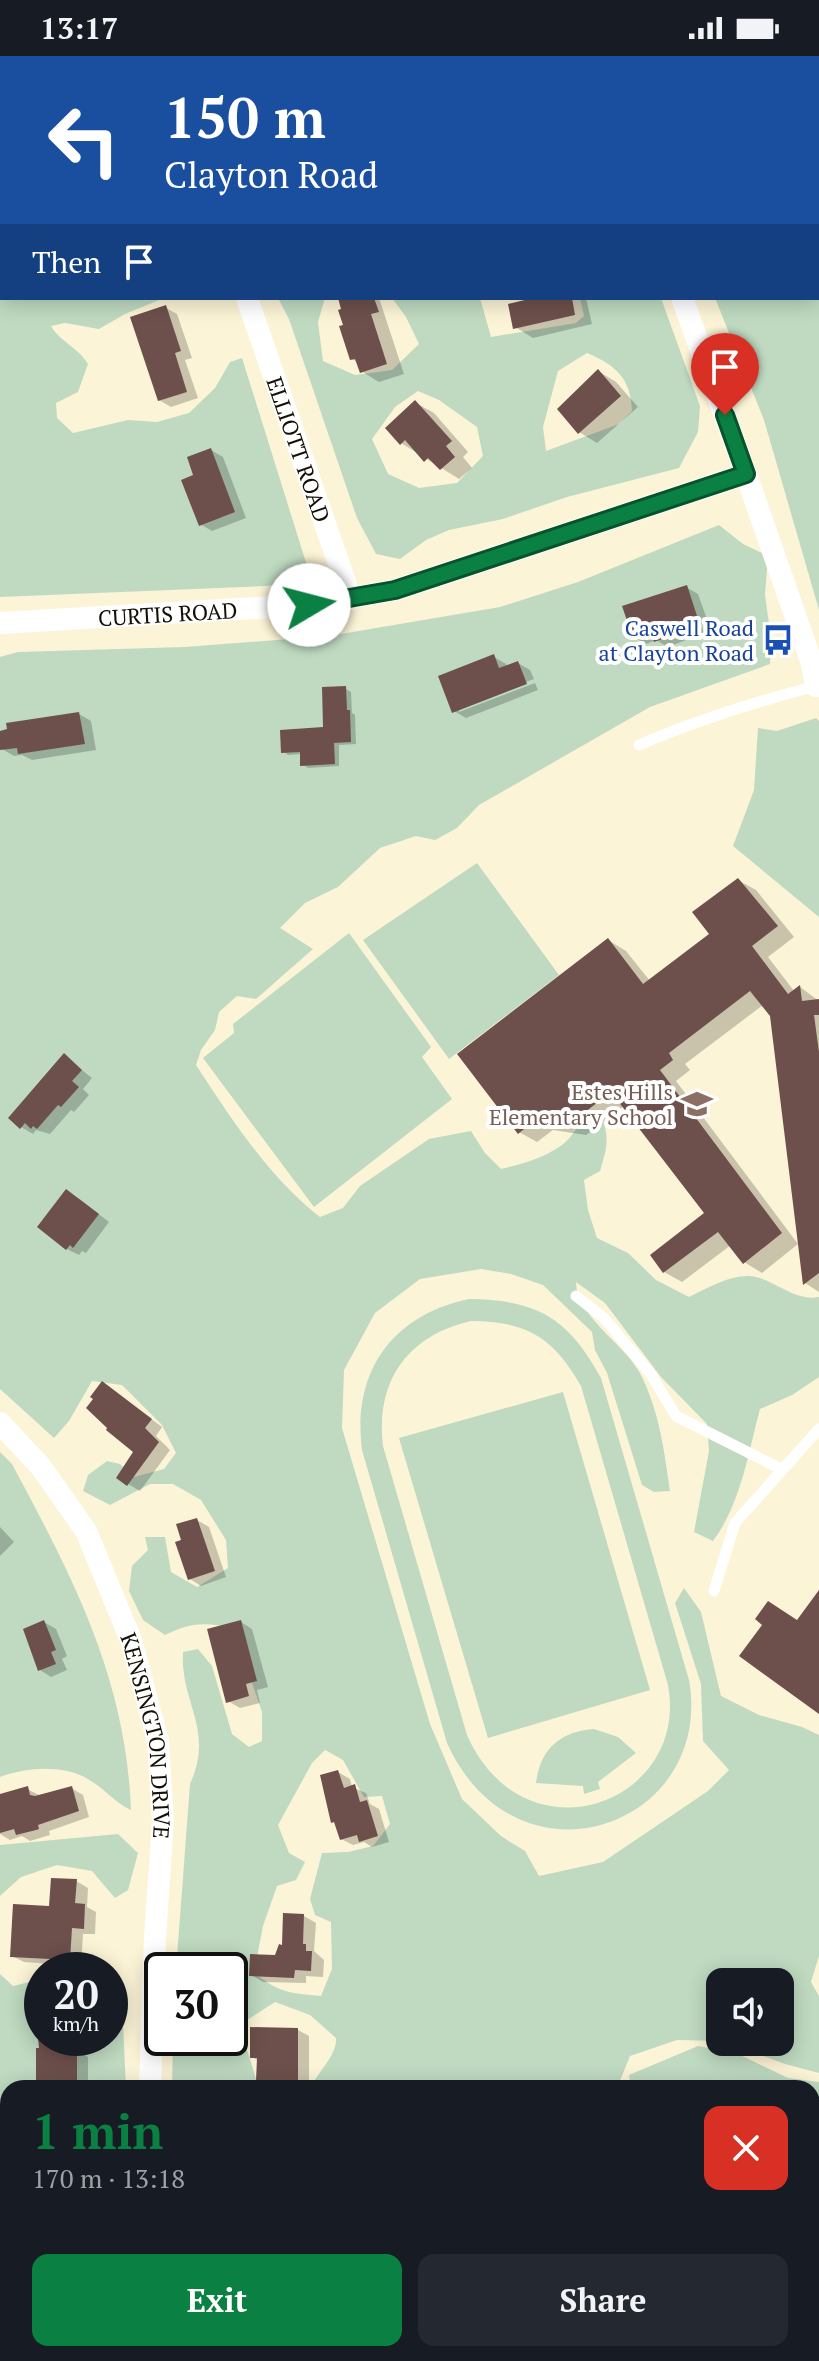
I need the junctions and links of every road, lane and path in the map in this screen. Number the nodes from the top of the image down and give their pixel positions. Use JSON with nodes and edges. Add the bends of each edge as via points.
{"nodes":[{"id":1,"x":248,"y":300,"type":"edge"},
{"id":2,"x":683,"y":300,"type":"edge"},
{"id":3,"x":746,"y":474,"type":"junction"},
{"id":4,"x":351,"y":599,"type":"junction"},
{"id":5,"x":0,"y":623,"type":"edge"},
{"id":6,"x":818,"y":686,"type":"edge"},
{"id":7,"x":639,"y":745,"type":"dead end"},
{"id":8,"x":576,"y":1296,"type":"dead end"},
{"id":9,"x":0,"y":1423,"type":"edge"},
{"id":10,"x":819,"y":1429,"type":"edge"},
{"id":11,"x":781,"y":1469,"type":"junction"},
{"id":12,"x":714,"y":1591,"type":"dead end"},
{"id":13,"x":150,"y":2080,"type":"edge"}],
"edges":[{"from":1,"to":4,"type":"street","name":"ELLIOTT ROAD"},
{"from":2,"to":3,"type":"street"},
{"from":3,"to":4,"type":"street","name":"CURTIS ROAD","via":[[395,590]]},
{"from":3,"to":6,"type":"street"},
{"from":4,"to":5,"type":"street","name":"CURTIS ROAD"},
{"from":6,"to":7,"type":"lane","via":[[721,712]]},
{"from":8,"to":11,"type":"lane","via":[[604,1318],[650,1373],[676,1416]]},
{"from":9,"to":13,"type":"street","name":"KENSINGTON DRIVE","via":[[41,1467],[86,1531],[131,1640],[158,1741],[163,1821]]},
{"from":10,"to":11,"type":"lane"},
{"from":11,"to":12,"type":"lane","via":[[735,1523]]}]}
